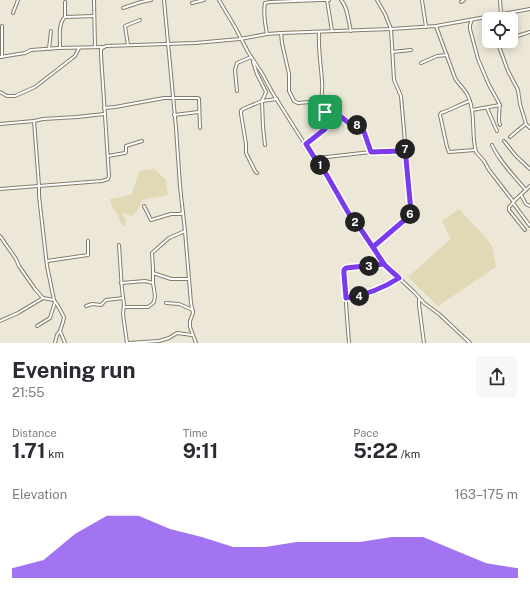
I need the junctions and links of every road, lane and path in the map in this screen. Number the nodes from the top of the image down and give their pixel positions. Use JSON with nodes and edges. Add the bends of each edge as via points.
{"nodes":[{"id":1,"x":18,"y":0,"type":"edge"},
{"id":2,"x":94,"y":0,"type":"edge"},
{"id":3,"x":151,"y":0,"type":"edge"},
{"id":4,"x":164,"y":0,"type":"edge"},
{"id":5,"x":204,"y":0,"type":"edge"},
{"id":6,"x":219,"y":0,"type":"edge"},
{"id":7,"x":320,"y":0,"type":"edge"},
{"id":8,"x":328,"y":0,"type":"edge"},
{"id":9,"x":341,"y":0,"type":"edge"},
{"id":10,"x":377,"y":0,"type":"edge"},
{"id":11,"x":422,"y":0,"type":"edge"},
{"id":12,"x":464,"y":0,"type":"edge"},
{"id":13,"x":500,"y":0,"type":"edge"},
{"id":14,"x":65,"y":2,"type":"dead end"},
{"id":15,"x":460,"y":2,"type":"dead end"},
{"id":16,"x":192,"y":3,"type":"dead end"},
{"id":17,"x":123,"y":8,"type":"dead end"},
{"id":18,"x":530,"y":9,"type":"edge"},
{"id":19,"x":501,"y":12,"type":"edge"},
{"id":20,"x":513,"y":12,"type":"edge"},
{"id":21,"x":13,"y":13,"type":"dead end"},
{"id":22,"x":94,"y":16,"type":"junction"},
{"id":23,"x":65,"y":17,"type":"junction"},
{"id":24,"x":482,"y":18,"type":"edge"},
{"id":25,"x":140,"y":20,"type":"dead end"},
{"id":26,"x":472,"y":20,"type":"junction"},
{"id":27,"x":2,"y":26,"type":"dead end"},
{"id":28,"x":436,"y":26,"type":"junction"},
{"id":29,"x":426,"y":27,"type":"junction"},
{"id":30,"x":391,"y":29,"type":"junction"},
{"id":31,"x":51,"y":31,"type":"dead end"},
{"id":32,"x":332,"y":31,"type":"junction"},
{"id":33,"x":351,"y":31,"type":"junction"},
{"id":34,"x":319,"y":32,"type":"junction"},
{"id":35,"x":530,"y":32,"type":"edge"},
{"id":36,"x":281,"y":33,"type":"junction"},
{"id":37,"x":267,"y":34,"type":"junction"},
{"id":38,"x":518,"y":36,"type":"edge"},
{"id":39,"x":240,"y":38,"type":"junction"},
{"id":40,"x":168,"y":44,"type":"junction"},
{"id":41,"x":128,"y":45,"type":"junction"},
{"id":42,"x":95,"y":47,"type":"junction"},
{"id":43,"x":104,"y":47,"type":"junction"},
{"id":44,"x":60,"y":48,"type":"junction"},
{"id":45,"x":79,"y":48,"type":"junction"},
{"id":46,"x":500,"y":48,"type":"edge"},
{"id":47,"x":48,"y":49,"type":"junction"},
{"id":48,"x":411,"y":50,"type":"dead end"},
{"id":49,"x":392,"y":52,"type":"junction"},
{"id":50,"x":447,"y":54,"type":"junction"},
{"id":51,"x":1,"y":57,"type":"edge"},
{"id":52,"x":251,"y":57,"type":"junction"},
{"id":53,"x":253,"y":61,"type":"junction"},
{"id":54,"x":421,"y":63,"type":"dead end"},
{"id":55,"x":237,"y":91,"type":"dead end"},
{"id":56,"x":0,"y":92,"type":"edge"},
{"id":57,"x":173,"y":98,"type":"junction"},
{"id":58,"x":277,"y":99,"type":"junction"},
{"id":59,"x":322,"y":100,"type":"junction"},
{"id":60,"x":262,"y":101,"type":"junction"},
{"id":61,"x":470,"y":101,"type":"junction"},
{"id":62,"x":500,"y":105,"type":"junction"},
{"id":63,"x":104,"y":108,"type":"junction"},
{"id":64,"x":487,"y":108,"type":"junction"},
{"id":65,"x":472,"y":110,"type":"junction"},
{"id":66,"x":200,"y":112,"type":"junction"},
{"id":67,"x":325,"y":112,"type":"junction"},
{"id":68,"x":104,"y":114,"type":"junction"},
{"id":69,"x":174,"y":114,"type":"junction"},
{"id":70,"x":34,"y":121,"type":"junction"},
{"id":71,"x":0,"y":124,"type":"edge"},
{"id":72,"x":526,"y":124,"type":"junction"},
{"id":73,"x":500,"y":125,"type":"dead end"},
{"id":74,"x":200,"y":128,"type":"dead end"},
{"id":75,"x":530,"y":128,"type":"edge"},
{"id":76,"x":497,"y":131,"type":"dead end"},
{"id":77,"x":510,"y":137,"type":"dead end"},
{"id":78,"x":142,"y":141,"type":"dead end"},
{"id":79,"x":504,"y":141,"type":"dead end"},
{"id":80,"x":306,"y":144,"type":"junction"},
{"id":81,"x":265,"y":145,"type":"dead end"},
{"id":82,"x":492,"y":145,"type":"dead end"},
{"id":83,"x":405,"y":148,"type":"junction"},
{"id":84,"x":475,"y":150,"type":"junction"},
{"id":85,"x":371,"y":152,"type":"junction"},
{"id":86,"x":108,"y":156,"type":"junction"},
{"id":87,"x":314,"y":157,"type":"junction"},
{"id":88,"x":530,"y":170,"type":"edge"},
{"id":89,"x":257,"y":174,"type":"dead end"},
{"id":90,"x":39,"y":186,"type":"junction"},
{"id":91,"x":530,"y":186,"type":"edge"},
{"id":92,"x":0,"y":189,"type":"edge"},
{"id":93,"x":526,"y":190,"type":"junction"},
{"id":94,"x":521,"y":194,"type":"junction"},
{"id":95,"x":513,"y":202,"type":"junction"},
{"id":96,"x":144,"y":206,"type":"dead end"},
{"id":97,"x":530,"y":206,"type":"edge"},
{"id":98,"x":183,"y":212,"type":"junction"},
{"id":99,"x":530,"y":226,"type":"edge"},
{"id":100,"x":525,"y":230,"type":"dead end"},
{"id":101,"x":185,"y":231,"type":"junction"},
{"id":102,"x":0,"y":236,"type":"edge"},
{"id":103,"x":88,"y":242,"type":"dead end"},
{"id":104,"x":119,"y":245,"type":"dead end"},
{"id":105,"x":373,"y":247,"type":"junction"},
{"id":106,"x":47,"y":261,"type":"junction"},
{"id":107,"x":384,"y":264,"type":"junction"},
{"id":108,"x":153,"y":273,"type":"junction"},
{"id":109,"x":399,"y":278,"type":"junction"},
{"id":110,"x":189,"y":279,"type":"junction"},
{"id":111,"x":153,"y":283,"type":"junction"},
{"id":112,"x":121,"y":284,"type":"junction"},
{"id":113,"x":43,"y":298,"type":"junction"},
{"id":114,"x":123,"y":298,"type":"junction"},
{"id":115,"x":346,"y":298,"type":"junction"},
{"id":116,"x":419,"y":299,"type":"junction"},
{"id":117,"x":54,"y":301,"type":"junction"},
{"id":118,"x":166,"y":303,"type":"dead end"},
{"id":119,"x":86,"y":306,"type":"dead end"},
{"id":120,"x":124,"y":307,"type":"junction"},
{"id":121,"x":192,"y":310,"type":"junction"},
{"id":122,"x":0,"y":321,"type":"edge"},
{"id":123,"x":37,"y":326,"type":"dead end"},
{"id":124,"x":60,"y":332,"type":"junction"},
{"id":125,"x":192,"y":335,"type":"junction"},
{"id":126,"x":55,"y":343,"type":"edge"},
{"id":127,"x":65,"y":343,"type":"edge"},
{"id":128,"x":128,"y":343,"type":"edge"},
{"id":129,"x":196,"y":343,"type":"edge"},
{"id":130,"x":349,"y":343,"type":"edge"},
{"id":131,"x":424,"y":343,"type":"edge"},
{"id":132,"x":470,"y":343,"type":"edge"}],
"edges":[{"from":1,"to":21,"type":"street"},
{"from":2,"to":22,"type":"street"},
{"from":3,"to":17,"type":"street"},
{"from":4,"to":40,"type":"street"},
{"from":5,"to":16,"type":"street"},
{"from":6,"to":39,"type":"street"},
{"from":7,"to":8,"type":"street"},
{"from":7,"to":37,"type":"street","via":[[265,4],[264,20]]},
{"from":8,"to":32,"type":"street"},
{"from":9,"to":33,"type":"street"},
{"from":10,"to":30,"type":"street"},
{"from":11,"to":29,"type":"street"},
{"from":12,"to":15,"type":"street"},
{"from":13,"to":19,"type":"street"},
{"from":14,"to":23,"type":"street"},
{"from":18,"to":20,"type":"street"},
{"from":22,"to":23,"type":"street"},
{"from":22,"to":42,"type":"street"},
{"from":23,"to":44,"type":"street","via":[[59,33]]},
{"from":24,"to":26,"type":"street"},
{"from":25,"to":41,"type":"street","via":[[126,26]]},
{"from":26,"to":28,"type":"street"},
{"from":26,"to":62,"type":"street","via":[[470,29],[478,59]]},
{"from":27,"to":51,"type":"street"},
{"from":28,"to":29,"type":"street"},
{"from":28,"to":50,"type":"street"},
{"from":29,"to":30,"type":"street"},
{"from":30,"to":33,"type":"street"},
{"from":30,"to":49,"type":"street"},
{"from":31,"to":47,"type":"street"},
{"from":32,"to":33,"type":"street"},
{"from":32,"to":34,"type":"street"},
{"from":34,"to":36,"type":"street"},
{"from":34,"to":59,"type":"street"},
{"from":35,"to":38,"type":"street"},
{"from":36,"to":37,"type":"street"},
{"from":36,"to":59,"type":"street","via":[[289,74],[289,91],[295,102]]},
{"from":37,"to":39,"type":"street"},
{"from":39,"to":40,"type":"street"},
{"from":39,"to":52,"type":"street"},
{"from":40,"to":41,"type":"street"},
{"from":40,"to":57,"type":"street"},
{"from":41,"to":43,"type":"street"},
{"from":42,"to":43,"type":"street"},
{"from":42,"to":45,"type":"street"},
{"from":43,"to":63,"type":"street","via":[[101,49],[101,55]]},
{"from":44,"to":45,"type":"street"},
{"from":44,"to":47,"type":"street"},
{"from":45,"to":56,"type":"street","via":[[75,56],[35,87],[15,96],[7,96]]},
{"from":46,"to":72,"type":"street","via":[[518,90]]},
{"from":47,"to":51,"type":"street"},
{"from":48,"to":49,"type":"street"},
{"from":49,"to":83,"type":"street","via":[[394,80],[401,96]]},
{"from":50,"to":54,"type":"street"},
{"from":50,"to":61,"type":"street","via":[[455,78]]},
{"from":52,"to":53,"type":"street"},
{"from":52,"to":55,"type":"street","via":[[237,63]]},
{"from":53,"to":58,"type":"street"},
{"from":53,"to":60,"type":"street","via":[[266,92]]},
{"from":57,"to":63,"type":"street"},
{"from":57,"to":66,"type":"street","via":[[199,98]]},
{"from":57,"to":69,"type":"street"},
{"from":58,"to":60,"type":"street"},
{"from":58,"to":80,"type":"street"},
{"from":59,"to":67,"type":"street"},
{"from":60,"to":81,"type":"street"},
{"from":60,"to":89,"type":"street","via":[[243,108],[241,114],[246,153]]},
{"from":61,"to":65,"type":"street"},
{"from":61,"to":84,"type":"street","via":[[440,115],[449,152]]},
{"from":62,"to":64,"type":"street"},
{"from":62,"to":73,"type":"street"},
{"from":63,"to":68,"type":"street"},
{"from":64,"to":65,"type":"street"},
{"from":64,"to":76,"type":"street"},
{"from":65,"to":84,"type":"street"},
{"from":66,"to":69,"type":"street"},
{"from":66,"to":74,"type":"street"},
{"from":67,"to":80,"type":"street","via":[[325,129]]},
{"from":67,"to":85,"type":"street","via":[[336,114],[350,124],[362,126]]},
{"from":68,"to":70,"type":"street"},
{"from":68,"to":86,"type":"street"},
{"from":69,"to":98,"type":"street"},
{"from":70,"to":71,"type":"street"},
{"from":70,"to":90,"type":"street"},
{"from":72,"to":75,"type":"street"},
{"from":72,"to":77,"type":"street"},
{"from":78,"to":86,"type":"street","via":[[126,146],[125,153]]},
{"from":79,"to":88,"type":"street"},
{"from":80,"to":87,"type":"street"},
{"from":82,"to":93,"type":"street","via":[[496,154]]},
{"from":83,"to":85,"type":"street","via":[[401,151]]},
{"from":83,"to":105,"type":"street","via":[[411,212]]},
{"from":84,"to":95,"type":"street"},
{"from":85,"to":87,"type":"street"},
{"from":86,"to":90,"type":"street","via":[[109,176],[106,180]]},
{"from":87,"to":105,"type":"street"},
{"from":90,"to":92,"type":"street"},
{"from":90,"to":106,"type":"street"},
{"from":91,"to":93,"type":"street"},
{"from":93,"to":94,"type":"street"},
{"from":94,"to":95,"type":"street"},
{"from":94,"to":97,"type":"street"},
{"from":95,"to":99,"type":"street"},
{"from":95,"to":100,"type":"street","via":[[509,210]]},
{"from":96,"to":98,"type":"street","via":[[152,220]]},
{"from":98,"to":101,"type":"street"},
{"from":101,"to":108,"type":"street","via":[[172,236],[153,252]]},
{"from":101,"to":110,"type":"street"},
{"from":102,"to":113,"type":"street"},
{"from":103,"to":106,"type":"street","via":[[88,255]]},
{"from":104,"to":112,"type":"street"},
{"from":105,"to":107,"type":"street"},
{"from":106,"to":117,"type":"street"},
{"from":107,"to":109,"type":"street"},
{"from":107,"to":115,"type":"street","via":[[346,268]]},
{"from":108,"to":110,"type":"street","via":[[171,279]]},
{"from":108,"to":111,"type":"street"},
{"from":109,"to":115,"type":"street","via":[[370,293]]},
{"from":109,"to":116,"type":"street"},
{"from":110,"to":121,"type":"street"},
{"from":111,"to":112,"type":"street","via":[[145,281]]},
{"from":111,"to":120,"type":"street","via":[[155,299],[152,304],[146,307]]},
{"from":112,"to":114,"type":"street"},
{"from":113,"to":117,"type":"street"},
{"from":113,"to":122,"type":"street"},
{"from":114,"to":119,"type":"street","via":[[106,300],[101,305]]},
{"from":114,"to":120,"type":"street"},
{"from":115,"to":130,"type":"street"},
{"from":116,"to":131,"type":"street"},
{"from":116,"to":132,"type":"street"},
{"from":117,"to":123,"type":"street","via":[[50,318]]},
{"from":117,"to":124,"type":"street","via":[[64,317]]},
{"from":118,"to":121,"type":"street","via":[[180,304]]},
{"from":120,"to":128,"type":"street"},
{"from":121,"to":125,"type":"street","via":[[189,325]]},
{"from":124,"to":126,"type":"street"},
{"from":124,"to":127,"type":"street"},
{"from":125,"to":128,"type":"street","via":[[177,333],[165,340]]},
{"from":125,"to":129,"type":"street"}]}
